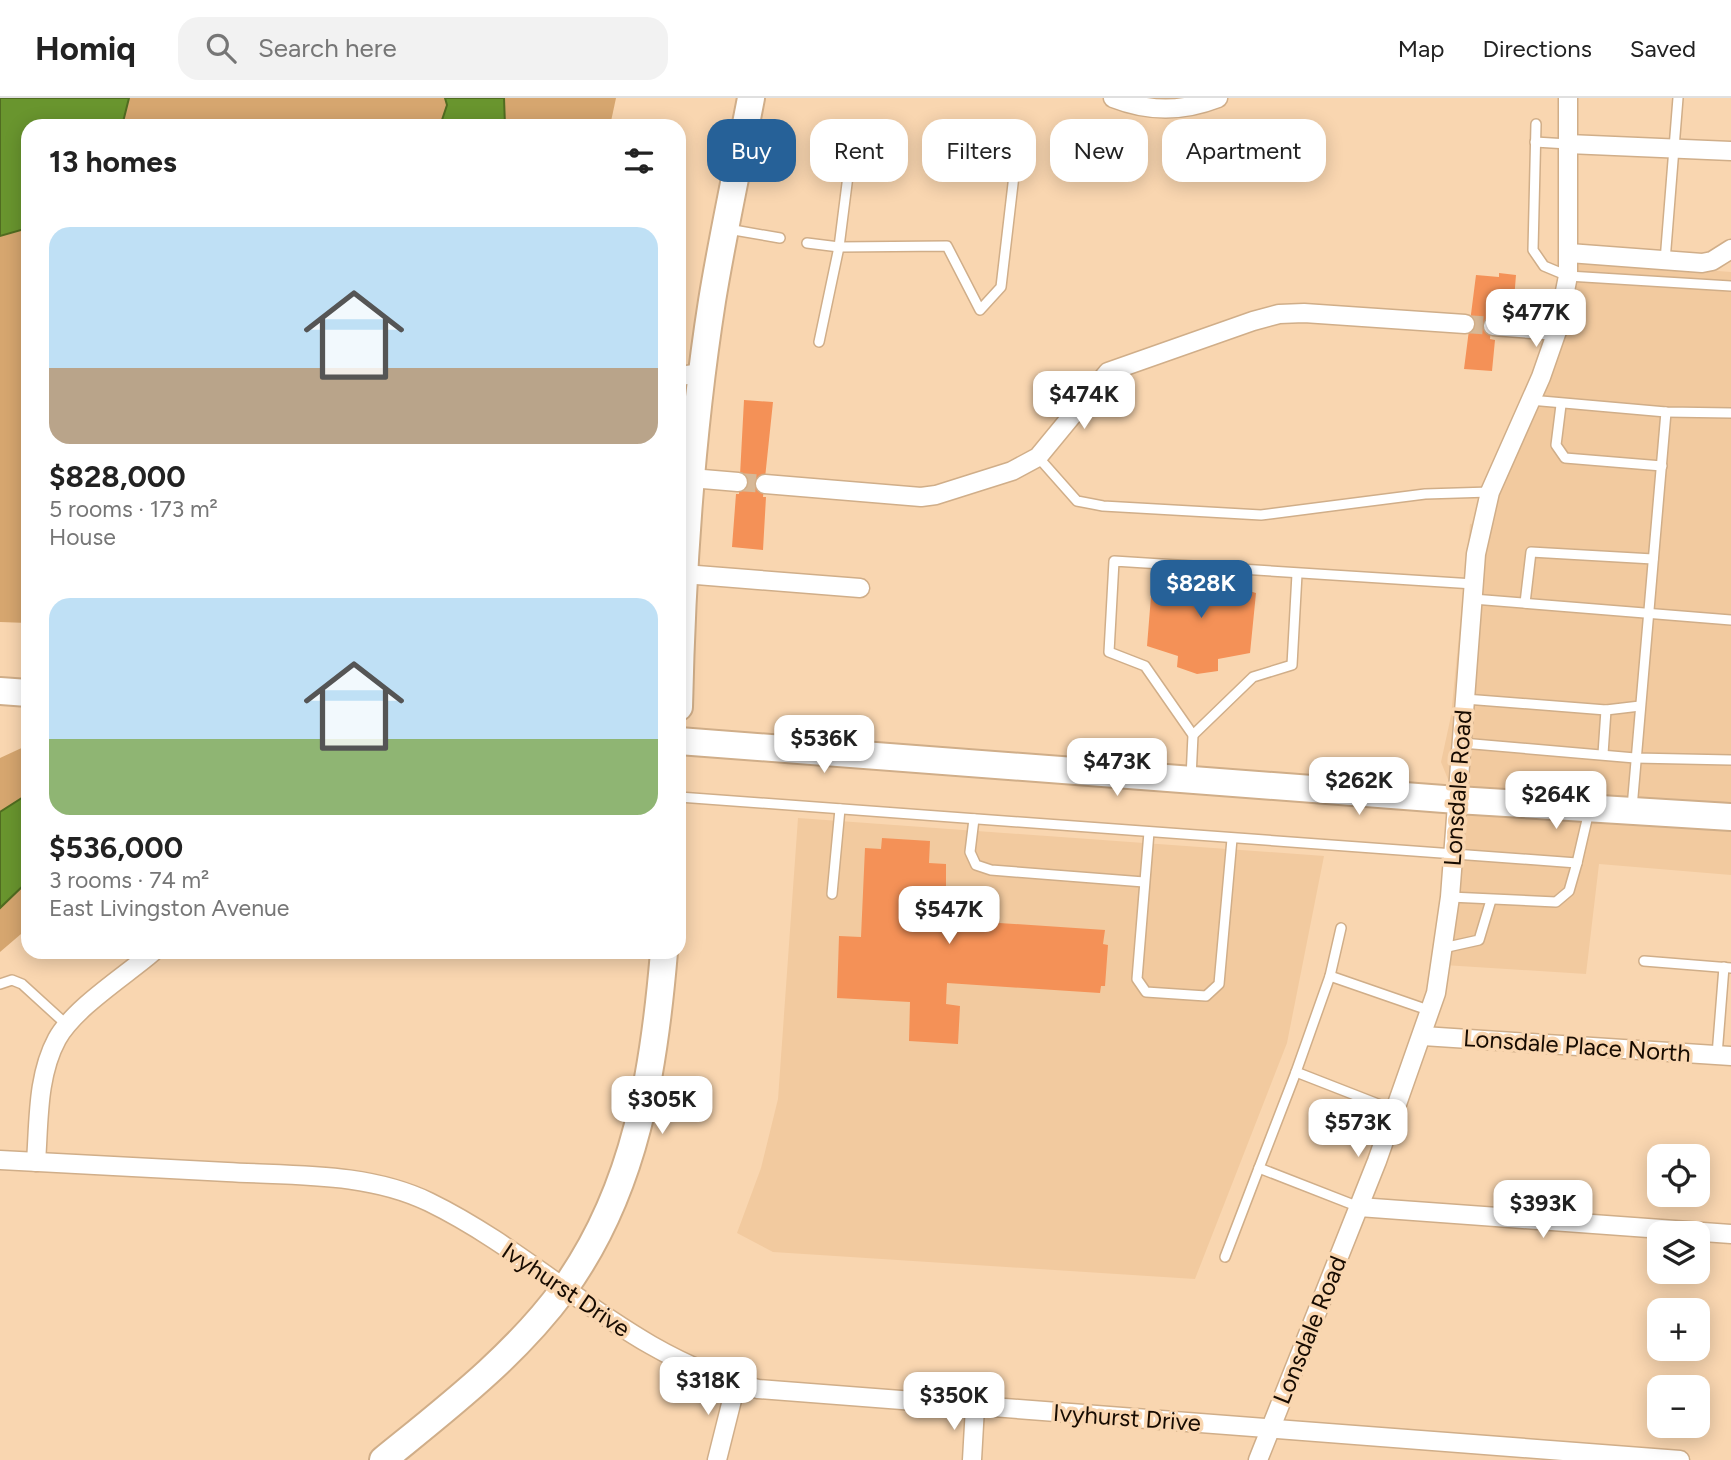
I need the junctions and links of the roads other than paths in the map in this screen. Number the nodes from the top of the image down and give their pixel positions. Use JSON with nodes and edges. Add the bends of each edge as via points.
{"nodes":[{"id":1,"x":751,"y":98,"type":"edge"},
{"id":2,"x":1113,"y":98,"type":"edge"},
{"id":3,"x":1218,"y":98,"type":"edge"},
{"id":4,"x":1568,"y":98,"type":"edge"},
{"id":5,"x":1678,"y":98,"type":"edge"},
{"id":6,"x":1536,"y":124,"type":"dead end"},
{"id":7,"x":1535,"y":142,"type":"junction"},
{"id":8,"x":1569,"y":144,"type":"junction"},
{"id":9,"x":1674,"y":150,"type":"junction"},
{"id":10,"x":1731,"y":151,"type":"edge"},
{"id":11,"x":847,"y":182,"type":"edge"},
{"id":12,"x":1013,"y":182,"type":"edge"},
{"id":13,"x":726,"y":229,"type":"junction"},
{"id":14,"x":780,"y":238,"type":"dead end"},
{"id":15,"x":807,"y":243,"type":"dead end"},
{"id":16,"x":839,"y":247,"type":"junction"},
{"id":17,"x":1731,"y":249,"type":"edge"},
{"id":18,"x":1569,"y":253,"type":"junction"},
{"id":19,"x":1665,"y":261,"type":"junction"},
{"id":20,"x":1568,"y":276,"type":"junction"},
{"id":21,"x":1731,"y":286,"type":"edge"},
{"id":22,"x":1465,"y":324,"type":"tunnel mouth"},
{"id":23,"x":1493,"y":326,"type":"tunnel mouth"},
{"id":24,"x":1557,"y":331,"type":"junction"},
{"id":25,"x":820,"y":342,"type":"dead end"},
{"id":26,"x":691,"y":374,"type":"edge"},
{"id":27,"x":1530,"y":400,"type":"junction"},
{"id":28,"x":1561,"y":405,"type":"junction"},
{"id":29,"x":1667,"y":412,"type":"junction"},
{"id":30,"x":1731,"y":413,"type":"edge"},
{"id":31,"x":1038,"y":457,"type":"junction"},
{"id":32,"x":1662,"y":466,"type":"junction"},
{"id":33,"x":691,"y":478,"type":"junction"},
{"id":34,"x":738,"y":482,"type":"tunnel mouth"},
{"id":35,"x":765,"y":484,"type":"tunnel mouth"},
{"id":36,"x":1490,"y":492,"type":"junction"},
{"id":37,"x":686,"y":547,"type":"edge"},
{"id":38,"x":1653,"y":559,"type":"junction"},
{"id":39,"x":686,"y":574,"type":"edge"},
{"id":40,"x":1297,"y":574,"type":"junction"},
{"id":41,"x":860,"y":588,"type":"dead end"},
{"id":42,"x":1474,"y":592,"type":"junction"},
{"id":43,"x":1525,"y":603,"type":"junction"},
{"id":44,"x":1648,"y":612,"type":"junction"},
{"id":45,"x":1731,"y":620,"type":"edge"},
{"id":46,"x":0,"y":691,"type":"edge"},
{"id":47,"x":21,"y":692,"type":"edge"},
{"id":48,"x":1465,"y":699,"type":"junction"},
{"id":49,"x":1640,"y":706,"type":"junction"},
{"id":50,"x":1606,"y":709,"type":"junction"},
{"id":51,"x":1193,"y":735,"type":"junction"},
{"id":52,"x":686,"y":742,"type":"edge"},
{"id":53,"x":1462,"y":743,"type":"junction"},
{"id":54,"x":1603,"y":754,"type":"junction"},
{"id":55,"x":1635,"y":758,"type":"junction"},
{"id":56,"x":1731,"y":760,"type":"edge"},
{"id":57,"x":1191,"y":780,"type":"junction"},
{"id":58,"x":686,"y":798,"type":"edge"},
{"id":59,"x":1457,"y":800,"type":"junction"},
{"id":60,"x":840,"y":809,"type":"junction"},
{"id":61,"x":1589,"y":809,"type":"junction"},
{"id":62,"x":1632,"y":813,"type":"junction"},
{"id":63,"x":1731,"y":817,"type":"edge"},
{"id":64,"x":974,"y":819,"type":"junction"},
{"id":65,"x":1149,"y":832,"type":"junction"},
{"id":66,"x":1232,"y":839,"type":"junction"},
{"id":67,"x":1453,"y":854,"type":"junction"},
{"id":68,"x":1577,"y":863,"type":"junction"},
{"id":69,"x":1144,"y":882,"type":"junction"},
{"id":70,"x":832,"y":894,"type":"dead end"},
{"id":71,"x":1450,"y":897,"type":"junction"},
{"id":72,"x":1491,"y":900,"type":"junction"},
{"id":73,"x":1341,"y":928,"type":"dead end"},
{"id":74,"x":1443,"y":948,"type":"junction"},
{"id":75,"x":145,"y":959,"type":"edge"},
{"id":76,"x":663,"y":959,"type":"edge"},
{"id":77,"x":1644,"y":961,"type":"dead end"},
{"id":78,"x":1728,"y":967,"type":"edge"},
{"id":79,"x":1330,"y":976,"type":"junction"},
{"id":80,"x":0,"y":984,"type":"edge"},
{"id":81,"x":1431,"y":1011,"type":"junction"},
{"id":82,"x":67,"y":1025,"type":"junction"},
{"id":83,"x":1423,"y":1036,"type":"junction"},
{"id":84,"x":1724,"y":1056,"type":"edge"},
{"id":85,"x":1296,"y":1072,"type":"junction"},
{"id":86,"x":1396,"y":1111,"type":"junction"},
{"id":87,"x":0,"y":1160,"type":"edge"},
{"id":88,"x":36,"y":1162,"type":"junction"},
{"id":89,"x":1259,"y":1168,"type":"junction"},
{"id":90,"x":1359,"y":1207,"type":"junction"},
{"id":91,"x":1731,"y":1234,"type":"edge"},
{"id":92,"x":1225,"y":1257,"type":"dead end"},
{"id":93,"x":564,"y":1289,"type":"junction"},
{"id":94,"x":736,"y":1384,"type":"junction"},
{"id":95,"x":975,"y":1407,"type":"junction"},
{"id":96,"x":1270,"y":1429,"type":"junction"},
{"id":97,"x":1509,"y":1454,"type":"edge"},
{"id":98,"x":383,"y":1460,"type":"edge"},
{"id":99,"x":716,"y":1460,"type":"edge"},
{"id":100,"x":972,"y":1460,"type":"edge"},
{"id":101,"x":1258,"y":1460,"type":"edge"},
{"id":102,"x":1680,"y":1460,"type":"edge"}],
"edges":[{"from":1,"to":13,"type":"street"},
{"from":2,"to":3,"type":"street","via":[[1156,110],[1186,108]]},
{"from":4,"to":8,"type":"street","name":"Lonsdale Road"},
{"from":5,"to":9,"type":"lane"},
{"from":6,"to":7,"type":"lane"},
{"from":7,"to":8,"type":"lane"},
{"from":7,"to":20,"type":"lane","via":[[1533,250],[1544,266]]},
{"from":8,"to":9,"type":"street"},
{"from":8,"to":18,"type":"street","name":"Lonsdale Road"},
{"from":9,"to":10,"type":"street"},
{"from":9,"to":19,"type":"lane"},
{"from":11,"to":16,"type":"lane"},
{"from":12,"to":16,"type":"lane","via":[[1001,287],[980,310],[947,246]]},
{"from":13,"to":14,"type":"lane"},
{"from":13,"to":26,"type":"street"},
{"from":15,"to":16,"type":"lane"},
{"from":16,"to":25,"type":"lane"},
{"from":17,"to":19,"type":"street","via":[[1712,261]]},
{"from":18,"to":19,"type":"street"},
{"from":18,"to":20,"type":"street","name":"Lonsdale Road"},
{"from":20,"to":21,"type":"lane"},
{"from":20,"to":24,"type":"street","name":"Lonsdale Road"},
{"from":22,"to":31,"type":"street","via":[[1304,313],[1253,321],[1108,372]]},
{"from":23,"to":24,"type":"street"},
{"from":24,"to":27,"type":"street","name":"Lonsdale Road"},
{"from":26,"to":33,"type":"street"},
{"from":27,"to":28,"type":"lane"},
{"from":27,"to":36,"type":"street","name":"Lonsdale Road"},
{"from":28,"to":29,"type":"lane"},
{"from":28,"to":32,"type":"lane","via":[[1556,445],[1565,458]]},
{"from":29,"to":30,"type":"lane"},
{"from":29,"to":32,"type":"lane"},
{"from":31,"to":35,"type":"street","via":[[1012,471],[936,495]]},
{"from":31,"to":36,"type":"lane","via":[[1077,501],[1103,506],[1261,515],[1425,494]]},
{"from":32,"to":38,"type":"lane"},
{"from":33,"to":34,"type":"street"},
{"from":33,"to":37,"type":"street"},
{"from":36,"to":42,"type":"street","name":"Lonsdale Road","via":[[1476,554]]},
{"from":38,"to":43,"type":"lane","via":[[1531,552]]},
{"from":38,"to":44,"type":"lane"},
{"from":39,"to":41,"type":"street"},
{"from":40,"to":42,"type":"lane"},
{"from":40,"to":51,"type":"lane","via":[[1292,665],[1252,677]]},
{"from":40,"to":51,"type":"lane","via":[[1114,561],[1109,652],[1145,666]]},
{"from":42,"to":43,"type":"lane"},
{"from":42,"to":48,"type":"street","name":"Lonsdale Road"},
{"from":43,"to":44,"type":"lane"},
{"from":44,"to":45,"type":"lane"},
{"from":44,"to":49,"type":"lane"},
{"from":46,"to":47,"type":"street"},
{"from":48,"to":50,"type":"lane"},
{"from":48,"to":53,"type":"street","name":"Lonsdale Road"},
{"from":49,"to":50,"type":"lane"},
{"from":49,"to":55,"type":"lane"},
{"from":50,"to":54,"type":"lane"},
{"from":51,"to":57,"type":"lane"},
{"from":52,"to":57,"type":"street"},
{"from":53,"to":54,"type":"lane"},
{"from":53,"to":59,"type":"street","name":"Lonsdale Road"},
{"from":54,"to":55,"type":"lane"},
{"from":55,"to":56,"type":"lane"},
{"from":55,"to":62,"type":"lane"},
{"from":57,"to":59,"type":"street"},
{"from":58,"to":60,"type":"lane"},
{"from":59,"to":61,"type":"street"},
{"from":59,"to":67,"type":"street","name":"Lonsdale Road"},
{"from":60,"to":64,"type":"lane"},
{"from":60,"to":70,"type":"lane"},
{"from":61,"to":62,"type":"street"},
{"from":61,"to":68,"type":"lane"},
{"from":62,"to":63,"type":"street"},
{"from":64,"to":65,"type":"lane"},
{"from":64,"to":69,"type":"lane","via":[[970,852],[976,865]]},
{"from":65,"to":66,"type":"lane"},
{"from":65,"to":69,"type":"lane"},
{"from":66,"to":67,"type":"lane"},
{"from":66,"to":69,"type":"lane","via":[[1219,984],[1206,996],[1146,992],[1137,979]]},
{"from":67,"to":68,"type":"lane"},
{"from":67,"to":71,"type":"street","name":"Lonsdale Road"},
{"from":68,"to":72,"type":"lane","via":[[1569,891],[1556,902]]},
{"from":71,"to":72,"type":"lane"},
{"from":71,"to":74,"type":"street","name":"Lonsdale Road"},
{"from":72,"to":74,"type":"lane","via":[[1479,940]]},
{"from":73,"to":79,"type":"lane"},
{"from":74,"to":81,"type":"street","name":"Lonsdale Road"},
{"from":75,"to":82,"type":"street"},
{"from":76,"to":93,"type":"street","via":[[656,1042],[640,1125],[608,1211]]},
{"from":77,"to":78,"type":"lane"},
{"from":78,"to":84,"type":"lane"},
{"from":79,"to":81,"type":"lane"},
{"from":79,"to":85,"type":"lane"},
{"from":80,"to":82,"type":"lane","via":[[12,979],[22,984]]},
{"from":81,"to":83,"type":"street","name":"Lonsdale Road"},
{"from":82,"to":88,"type":"street","via":[[45,1071]]},
{"from":83,"to":84,"type":"street","name":"Lonsdale Place North"},
{"from":83,"to":86,"type":"street","name":"Lonsdale Road"},
{"from":85,"to":86,"type":"lane"},
{"from":85,"to":89,"type":"lane"},
{"from":86,"to":90,"type":"street","name":"Lonsdale Road"},
{"from":87,"to":88,"type":"street","name":"Ivyhurst Drive"},
{"from":88,"to":93,"type":"street","name":"Ivyhurst Drive","via":[[335,1178],[392,1187],[471,1225]]},
{"from":89,"to":90,"type":"lane"},
{"from":89,"to":92,"type":"lane"},
{"from":90,"to":91,"type":"street"},
{"from":90,"to":96,"type":"street","name":"Lonsdale Road"},
{"from":93,"to":94,"type":"street","name":"Ivyhurst Drive","via":[[652,1349]]},
{"from":93,"to":98,"type":"street","via":[[479,1380]]},
{"from":94,"to":95,"type":"street","name":"Ivyhurst Drive"},
{"from":94,"to":99,"type":"street"},
{"from":95,"to":96,"type":"street","name":"Ivyhurst Drive"},
{"from":95,"to":100,"type":"street"},
{"from":96,"to":97,"type":"street","name":"Ivyhurst Drive"},
{"from":96,"to":101,"type":"street","name":"Lonsdale Road"},
{"from":97,"to":102,"type":"street","name":"Ivyhurst Drive"}]}
